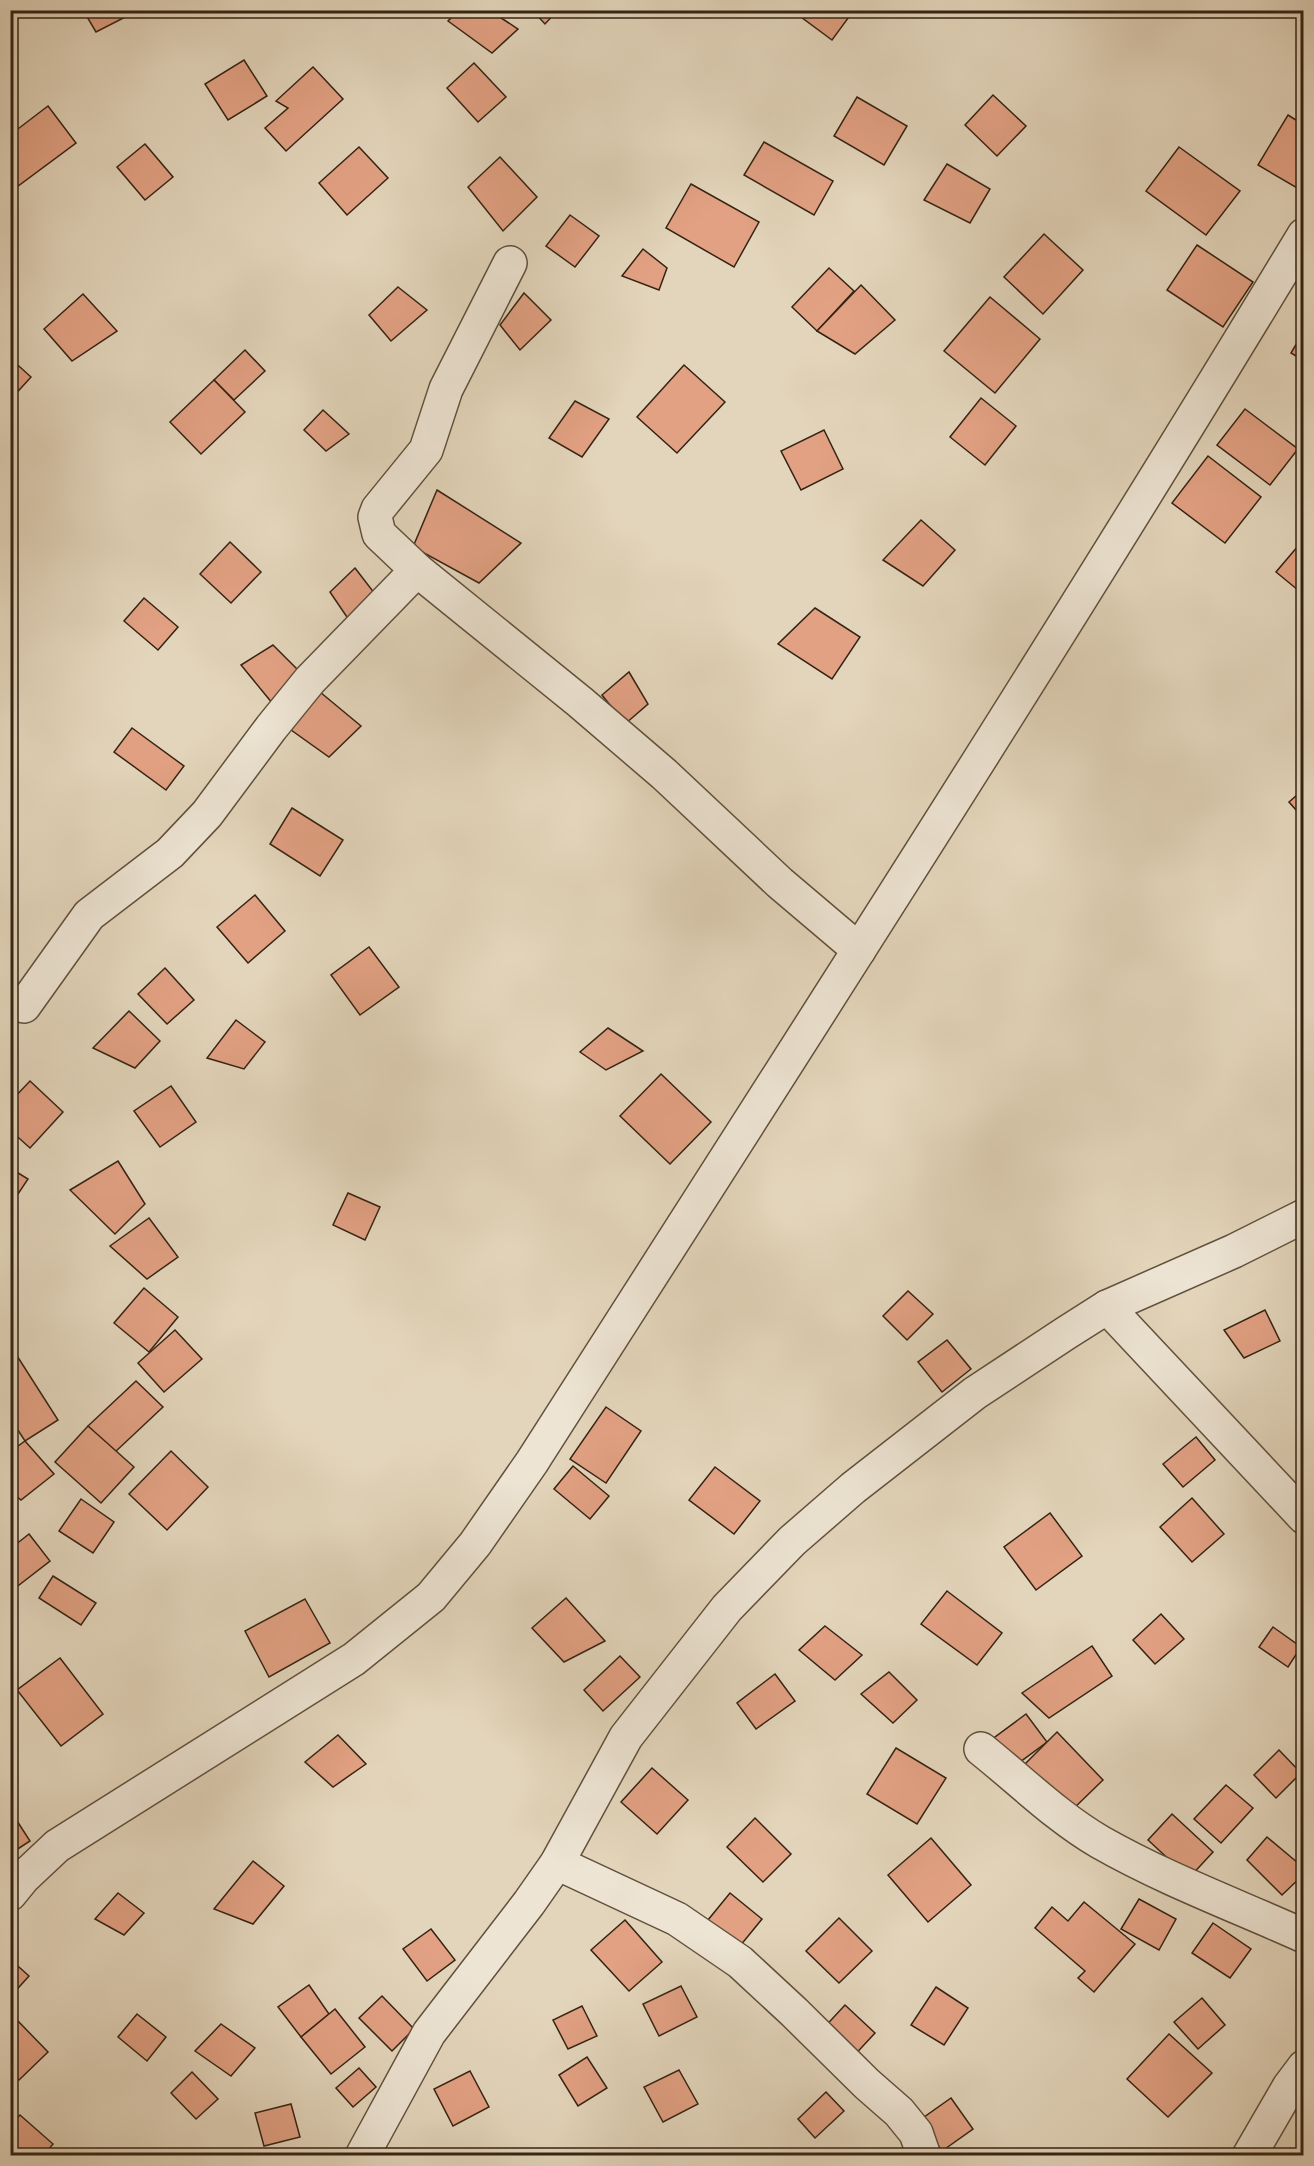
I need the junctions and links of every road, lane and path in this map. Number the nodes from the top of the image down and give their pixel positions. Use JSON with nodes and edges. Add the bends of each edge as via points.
{"nodes":[{"id":1,"x":1304,"y":235,"type":"edge"},
{"id":2,"x":510,"y":263,"type":"dead end"},
{"id":3,"x":417,"y":570,"type":"junction"},
{"id":4,"x":860,"y":950,"type":"junction"},
{"id":5,"x":24,"y":1006,"type":"dead end"},
{"id":6,"x":1304,"y":1216,"type":"edge"},
{"id":7,"x":1107,"y":1307,"type":"junction"},
{"id":8,"x":1304,"y":1517,"type":"edge"},
{"id":9,"x":981,"y":1749,"type":"dead end"},
{"id":10,"x":557,"y":1863,"type":"junction"},
{"id":11,"x":10,"y":1894,"type":"edge"},
{"id":12,"x":1304,"y":1936,"type":"edge"},
{"id":13,"x":1304,"y":2067,"type":"edge"},
{"id":14,"x":362,"y":2156,"type":"edge"},
{"id":15,"x":924,"y":2156,"type":"edge"},
{"id":16,"x":1249,"y":2156,"type":"edge"}],
"edges":[{"from":1,"to":4,"type":"street"},
{"from":2,"to":3,"type":"street","via":[[446,389],[426,450],[375,517],[379,534]]},
{"from":3,"to":4,"type":"street","via":[[664,774],[780,883]]},
{"from":3,"to":5,"type":"street","via":[[310,680],[207,814],[177,845],[89,915]]},
{"from":4,"to":11,"type":"street","via":[[532,1462],[475,1544],[430,1597],[354,1659],[57,1846]]},
{"from":6,"to":7,"type":"street"},
{"from":7,"to":8,"type":"street"},
{"from":7,"to":10,"type":"street","via":[[975,1393],[792,1541],[727,1608],[626,1737]]},
{"from":9,"to":12,"type":"street","via":[[1059,1814],[1099,1841],[1150,1868]]},
{"from":10,"to":14,"type":"street","via":[[429,2033]]},
{"from":10,"to":15,"type":"street","via":[[677,1919],[740,1962],[899,2112],[916,2133]]},
{"from":13,"to":16,"type":"street"}]}
